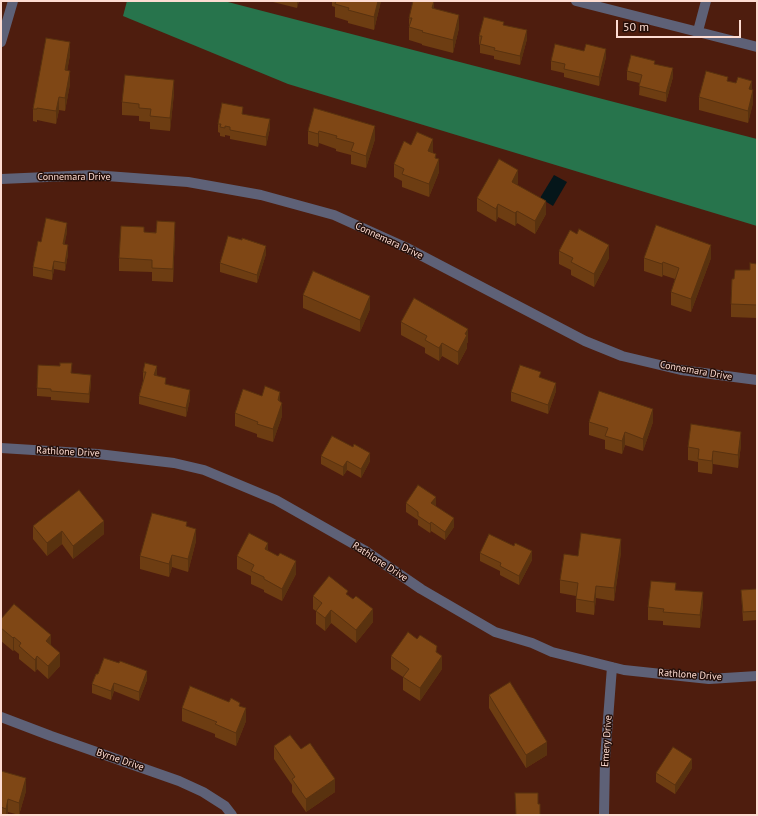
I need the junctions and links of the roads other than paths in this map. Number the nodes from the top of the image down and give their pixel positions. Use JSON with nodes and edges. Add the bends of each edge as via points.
{"nodes":[{"id":1,"x":13,"y":1,"type":"edge"},
{"id":2,"x":576,"y":1,"type":"edge"},
{"id":3,"x":706,"y":1,"type":"edge"},
{"id":4,"x":698,"y":31,"type":"junction"},
{"id":5,"x":1,"y":42,"type":"edge"},
{"id":6,"x":757,"y":47,"type":"edge"},
{"id":7,"x":1,"y":179,"type":"edge"},
{"id":8,"x":757,"y":380,"type":"edge"},
{"id":9,"x":1,"y":448,"type":"edge"},
{"id":10,"x":612,"y":667,"type":"junction"},
{"id":11,"x":757,"y":676,"type":"edge"},
{"id":12,"x":1,"y":717,"type":"edge"},
{"id":13,"x":232,"y":815,"type":"edge"},
{"id":14,"x":604,"y":815,"type":"edge"}],
"edges":[{"from":1,"to":5,"type":"street"},
{"from":2,"to":4,"type":"street"},
{"from":3,"to":4,"type":"street"},
{"from":4,"to":6,"type":"street"},
{"from":7,"to":8,"type":"street","name":"Connemara Drive","via":[[93,175],[188,182],[261,195],[334,216],[407,248],[586,341],[622,356],[681,370]]},
{"from":9,"to":10,"type":"street","name":"Rathlone Drive","via":[[98,454],[174,463],[204,470],[276,500],[364,550],[421,589],[495,632],[552,652]]},
{"from":10,"to":11,"type":"street","name":"Rathlone Drive","via":[[709,679]]},
{"from":10,"to":14,"type":"street","name":"Emery Drive"},
{"from":12,"to":13,"type":"street","name":"Byrne Drive","via":[[180,781],[225,806]]}]}
